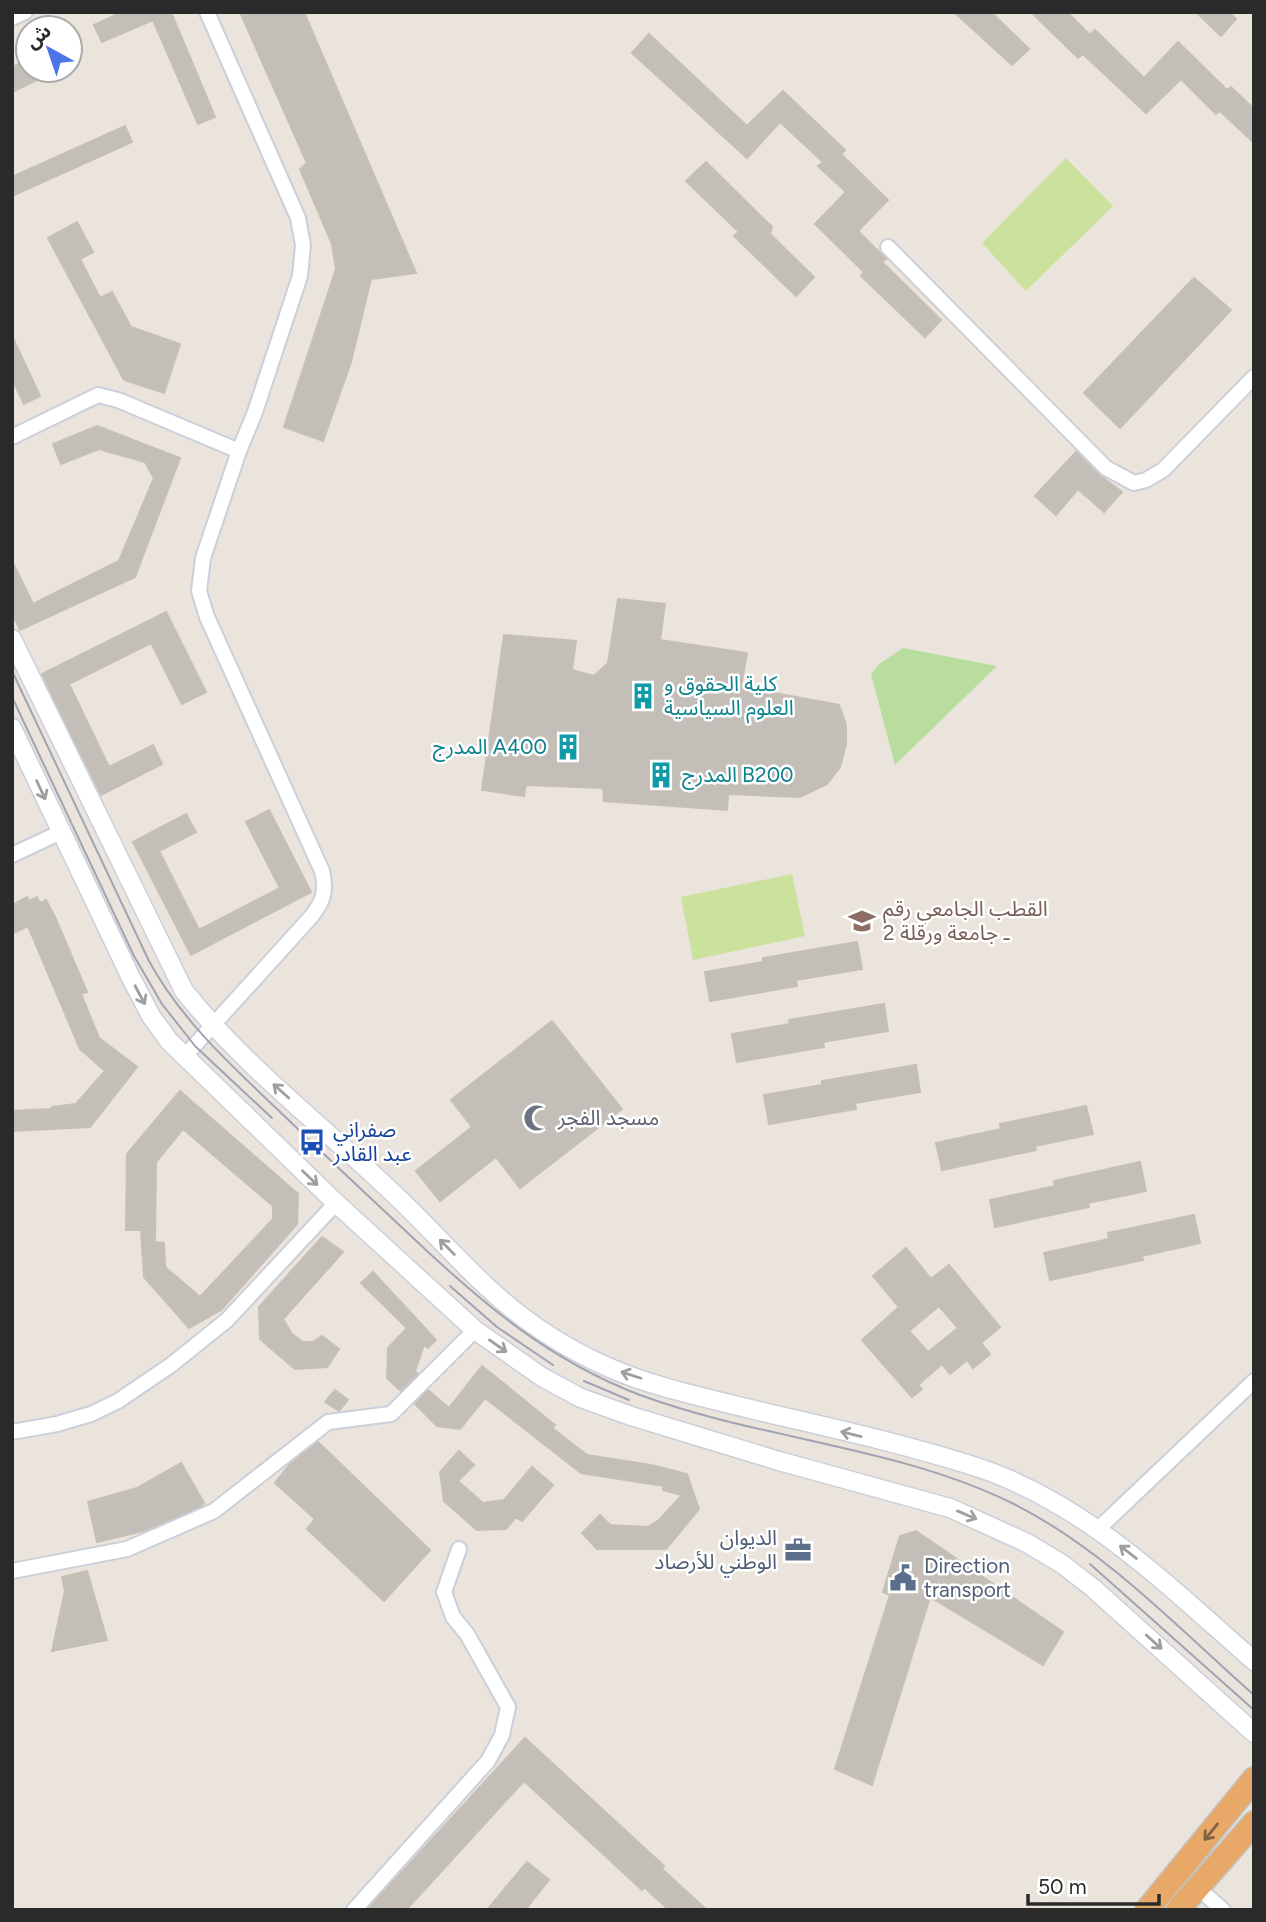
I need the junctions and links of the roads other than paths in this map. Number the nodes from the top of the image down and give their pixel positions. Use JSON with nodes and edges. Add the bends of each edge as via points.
{"nodes":[{"id":1,"x":25,"y":12,"type":"edge"},
{"id":2,"x":207,"y":12,"type":"edge"},
{"id":3,"x":12,"y":18,"type":"edge"},
{"id":4,"x":888,"y":247,"type":"dead end"},
{"id":5,"x":1254,"y":377,"type":"edge"},
{"id":6,"x":12,"y":437,"type":"edge"},
{"id":7,"x":239,"y":451,"type":"junction"},
{"id":8,"x":12,"y":639,"type":"edge"},
{"id":9,"x":12,"y":728,"type":"edge"},
{"id":10,"x":61,"y":832,"type":"junction"},
{"id":11,"x":12,"y":855,"type":"edge"},
{"id":12,"x":213,"y":1027,"type":"junction"},
{"id":13,"x":184,"y":1057,"type":"junction"},
{"id":14,"x":336,"y":1203,"type":"junction"},
{"id":15,"x":475,"y":1330,"type":"junction"},
{"id":16,"x":1254,"y":1381,"type":"edge"},
{"id":17,"x":12,"y":1432,"type":"edge"},
{"id":18,"x":1098,"y":1529,"type":"junction"},
{"id":19,"x":459,"y":1549,"type":"dead end"},
{"id":20,"x":12,"y":1571,"type":"edge"},
{"id":21,"x":1254,"y":1661,"type":"edge"},
{"id":22,"x":1254,"y":1733,"type":"edge"},
{"id":23,"x":1254,"y":1779,"type":"edge"},
{"id":24,"x":1254,"y":1823,"type":"edge"},
{"id":25,"x":1198,"y":1888,"type":"junction"},
{"id":26,"x":354,"y":1910,"type":"edge"},
{"id":27,"x":1147,"y":1910,"type":"edge"},
{"id":28,"x":1178,"y":1910,"type":"edge"},
{"id":29,"x":1223,"y":1910,"type":"edge"}],
"edges":[{"from":1,"to":3,"type":"street"},
{"from":2,"to":7,"type":"street","via":[[293,206],[303,245],[300,276]]},
{"from":4,"to":5,"type":"street","via":[[1106,468],[1134,483],[1164,470]]},
{"from":6,"to":7,"type":"street","via":[[98,395]]},
{"from":7,"to":12,"type":"street","via":[[203,558],[202,605],[306,832],[326,887],[320,906]]},
{"from":8,"to":12,"type":"street","via":[[184,991]]},
{"from":9,"to":10,"type":"street","one_way":true},
{"from":10,"to":11,"type":"street"},
{"from":10,"to":13,"type":"street","one_way":true,"via":[[151,1016]]},
{"from":12,"to":13,"type":"street"},
{"from":18,"to":12,"type":"street","one_way":true,"via":[[1052,1501],[970,1464],[685,1393],[613,1369],[571,1349],[487,1288],[395,1194]]},
{"from":13,"to":14,"type":"street","one_way":true},
{"from":14,"to":15,"type":"street"},
{"from":14,"to":17,"type":"street","via":[[227,1321],[171,1365],[118,1401],[91,1413]]},
{"from":15,"to":20,"type":"street","via":[[391,1414],[328,1422],[214,1511],[127,1549]]},
{"from":15,"to":22,"type":"street","one_way":true,"via":[[581,1398],[754,1454],[950,1508],[1027,1543],[1093,1588]]},
{"from":16,"to":18,"type":"street"},
{"from":21,"to":18,"type":"street","one_way":true},
{"from":19,"to":26,"type":"street","via":[[444,1592],[453,1617],[508,1707],[502,1735],[488,1761]]},
{"from":23,"to":27,"type":"highway","one_way":true},
{"from":24,"to":25,"type":"highway"},
{"from":25,"to":28,"type":"highway"},
{"from":25,"to":29,"type":"street"}]}
